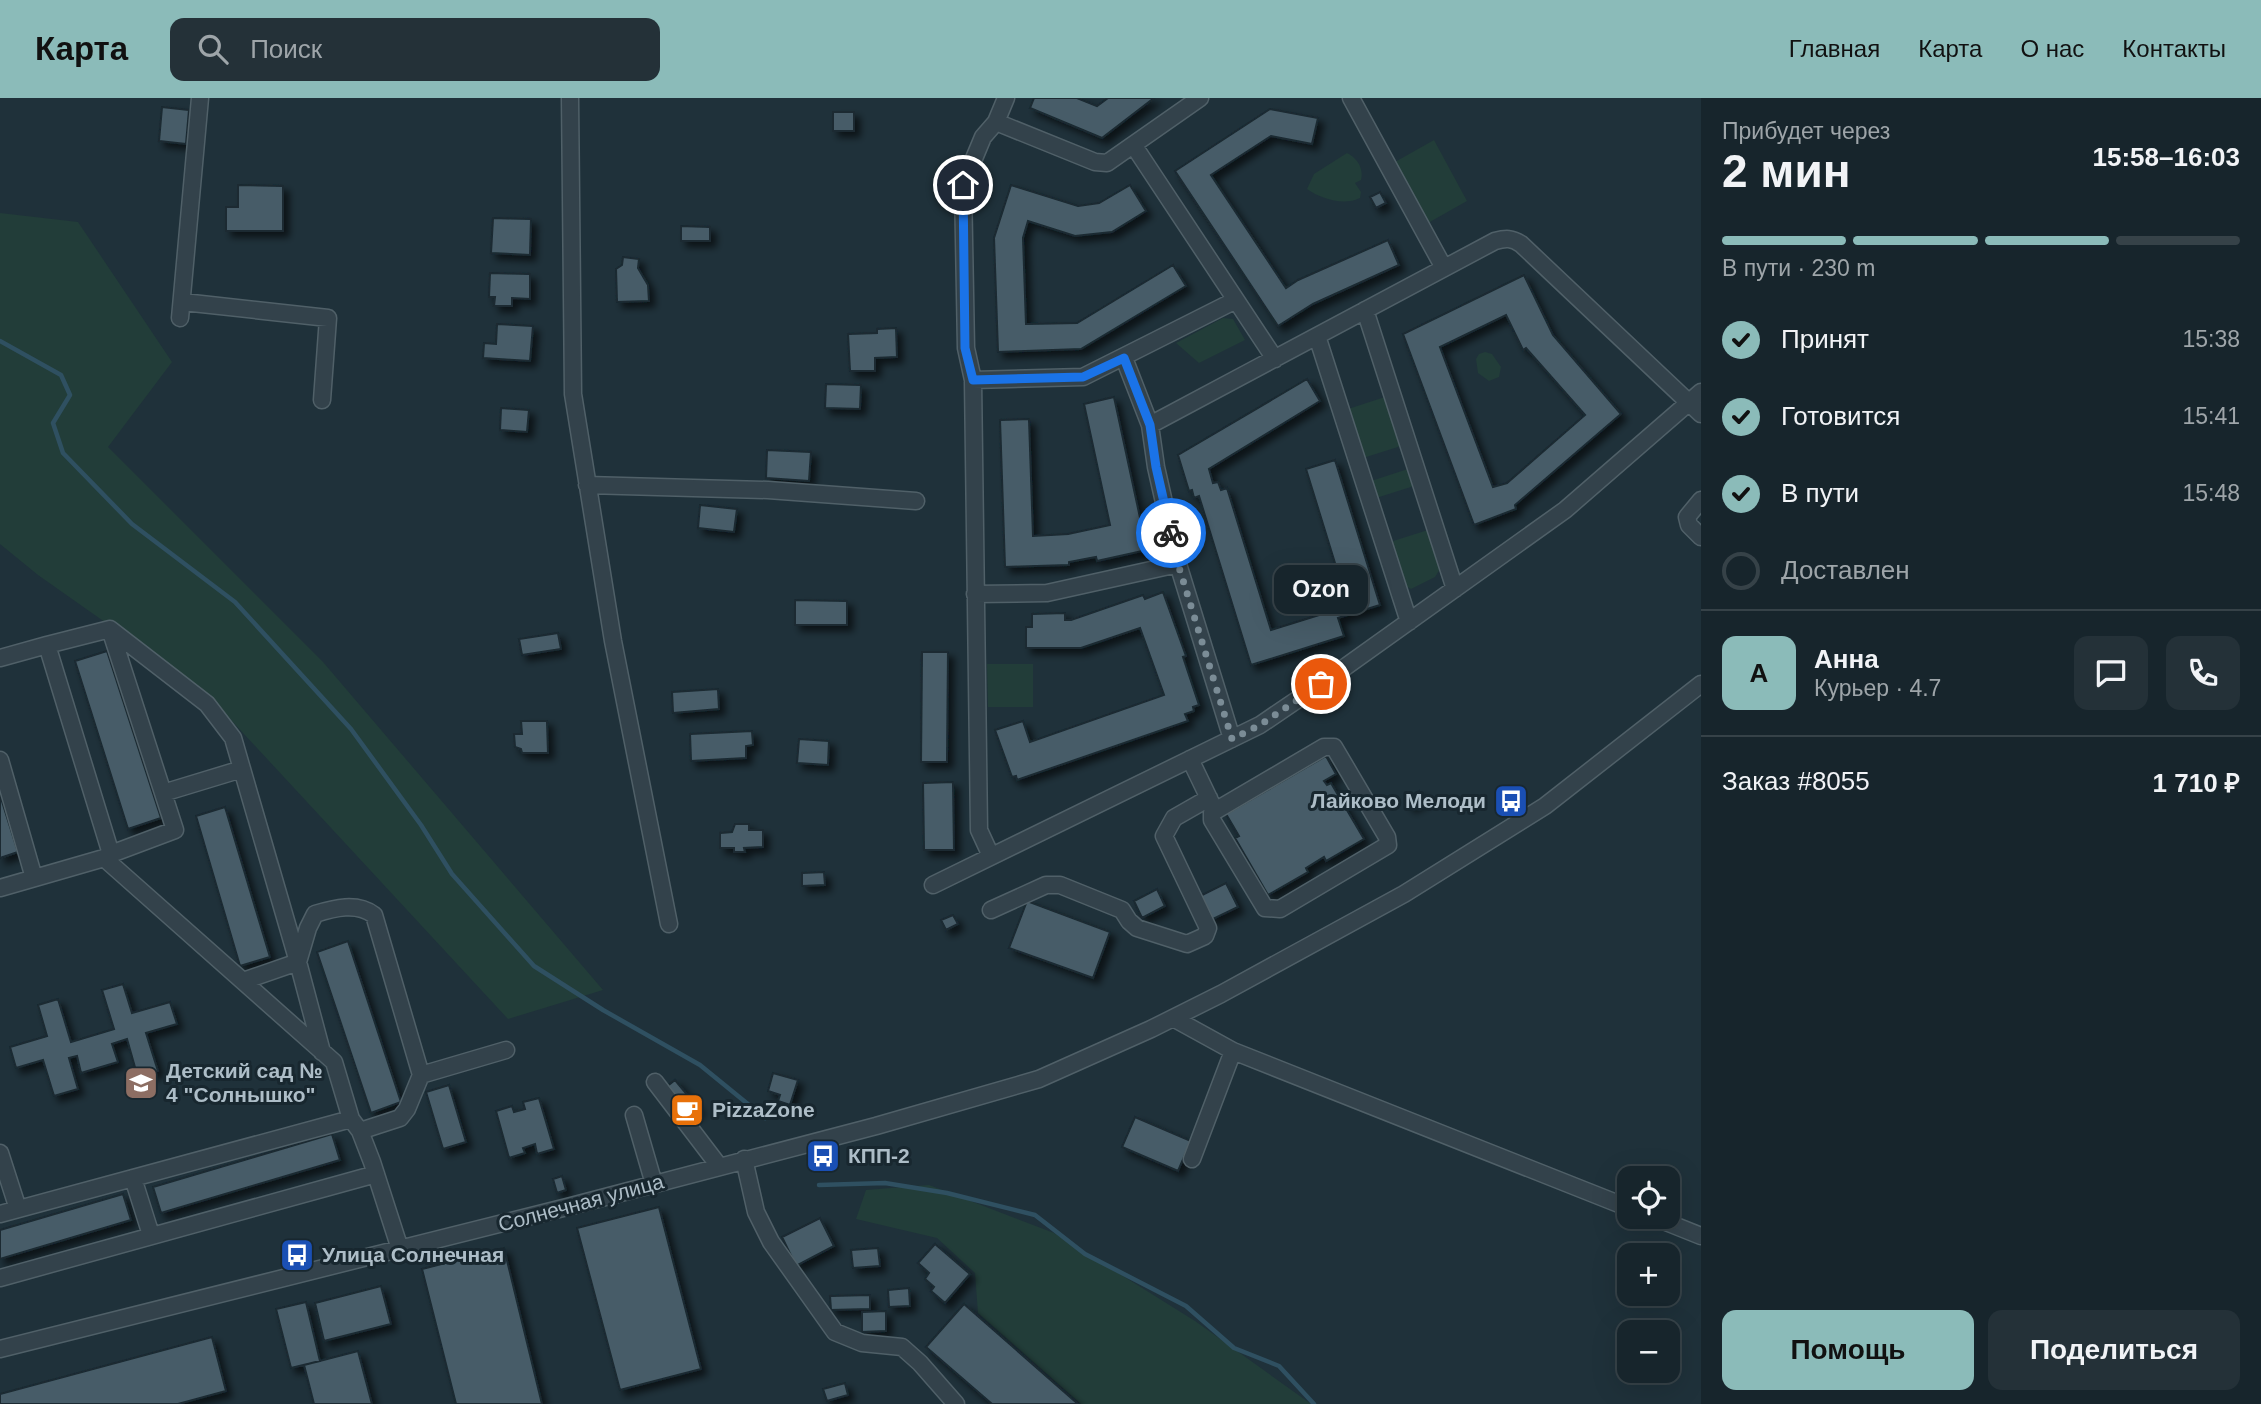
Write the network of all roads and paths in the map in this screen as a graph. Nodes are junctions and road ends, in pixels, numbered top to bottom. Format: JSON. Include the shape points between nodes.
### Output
{"nodes":[{"id":1,"x":200,"y":98,"type":"edge"},
{"id":2,"x":570,"y":98,"type":"edge"},
{"id":3,"x":1006,"y":98,"type":"edge"},
{"id":4,"x":1200,"y":98,"type":"edge"},
{"id":5,"x":1351,"y":98,"type":"edge"},
{"id":6,"x":996,"y":122,"type":"junction"},
{"id":7,"x":1134,"y":146,"type":"junction"},
{"id":8,"x":1444,"y":268,"type":"junction"},
{"id":9,"x":1236,"y":300,"type":"junction"},
{"id":10,"x":1365,"y":310,"type":"junction"},
{"id":11,"x":1317,"y":336,"type":"junction"},
{"id":12,"x":1124,"y":358,"type":"junction"},
{"id":13,"x":1275,"y":359,"type":"junction"},
{"id":14,"x":973,"y":380,"type":"junction"},
{"id":15,"x":322,"y":400,"type":"dead end"},
{"id":16,"x":1697,"y":403,"type":"edge"},
{"id":17,"x":1150,"y":425,"type":"junction"},
{"id":18,"x":587,"y":485,"type":"junction"},
{"id":19,"x":1701,"y":500,"type":"edge"},
{"id":20,"x":916,"y":501,"type":"dead end"},
{"id":21,"x":1701,"y":537,"type":"edge"},
{"id":22,"x":1178,"y":564,"type":"junction"},
{"id":23,"x":1455,"y":589,"type":"junction"},
{"id":24,"x":975,"y":594,"type":"junction"},
{"id":25,"x":1409,"y":622,"type":"junction"},
{"id":26,"x":110,"y":629,"type":"junction"},
{"id":27,"x":47,"y":645,"type":"junction"},
{"id":28,"x":0,"y":658,"type":"edge"},
{"id":29,"x":1701,"y":684,"type":"edge"},
{"id":30,"x":1232,"y":739,"type":"junction"},
{"id":31,"x":1190,"y":759,"type":"junction"},
{"id":32,"x":0,"y":760,"type":"edge"},
{"id":33,"x":242,"y":768,"type":"junction"},
{"id":34,"x":163,"y":793,"type":"junction"},
{"id":35,"x":1212,"y":804,"type":"junction"},
{"id":36,"x":108,"y":856,"type":"junction"},
{"id":37,"x":991,"y":856,"type":"junction"},
{"id":38,"x":34,"y":877,"type":"junction"},
{"id":39,"x":933,"y":885,"type":"dead end"},
{"id":40,"x":0,"y":888,"type":"edge"},
{"id":41,"x":991,"y":910,"type":"dead end"},
{"id":42,"x":669,"y":924,"type":"dead end"},
{"id":43,"x":298,"y":962,"type":"junction"},
{"id":44,"x":243,"y":981,"type":"junction"},
{"id":45,"x":1173,"y":1018,"type":"junction"},
{"id":46,"x":506,"y":1050,"type":"dead end"},
{"id":47,"x":1233,"y":1051,"type":"junction"},
{"id":48,"x":322,"y":1052,"type":"junction"},
{"id":49,"x":421,"y":1075,"type":"junction"},
{"id":50,"x":655,"y":1082,"type":"dead end"},
{"id":51,"x":634,"y":1115,"type":"dead end"},
{"id":52,"x":355,"y":1125,"type":"junction"},
{"id":53,"x":0,"y":1153,"type":"edge"},
{"id":54,"x":1192,"y":1159,"type":"dead end"},
{"id":55,"x":744,"y":1160,"type":"junction"},
{"id":56,"x":719,"y":1166,"type":"junction"},
{"id":57,"x":376,"y":1174,"type":"junction"},
{"id":58,"x":133,"y":1178,"type":"junction"},
{"id":59,"x":654,"y":1184,"type":"junction"},
{"id":60,"x":1617,"y":1203,"type":"edge"},
{"id":61,"x":18,"y":1209,"type":"junction"},
{"id":62,"x":0,"y":1214,"type":"edge"},
{"id":63,"x":1680,"y":1228,"type":"edge"},
{"id":64,"x":151,"y":1235,"type":"junction"},
{"id":65,"x":1701,"y":1237,"type":"edge"},
{"id":66,"x":400,"y":1249,"type":"junction"},
{"id":67,"x":0,"y":1278,"type":"edge"},
{"id":68,"x":0,"y":1349,"type":"edge"},
{"id":69,"x":956,"y":1404,"type":"edge"}],
"edges":[{"from":1,"to":15,"type":"street","via":[[181,310],[328,318]]},
{"from":2,"to":18,"type":"street","via":[[573,394]]},
{"from":3,"to":6,"type":"street"},
{"from":4,"to":7,"type":"street"},
{"from":5,"to":8,"type":"street"},
{"from":6,"to":7,"type":"street","via":[[1101,164]]},
{"from":6,"to":14,"type":"street","via":[[983,137],[963,185],[965,348]]},
{"from":7,"to":9,"type":"street"},
{"from":8,"to":10,"type":"street"},
{"from":8,"to":16,"type":"street","via":[[1495,241],[1514,240]]},
{"from":9,"to":12,"type":"street"},
{"from":9,"to":13,"type":"street"},
{"from":10,"to":11,"type":"street"},
{"from":10,"to":23,"type":"street"},
{"from":11,"to":13,"type":"street"},
{"from":11,"to":25,"type":"street"},
{"from":12,"to":14,"type":"street","via":[[1083,377]]},
{"from":12,"to":17,"type":"street"},
{"from":13,"to":17,"type":"street"},
{"from":14,"to":24,"type":"street"},
{"from":16,"to":23,"type":"street","via":[[1565,510]]},
{"from":17,"to":22,"type":"street"},
{"from":18,"to":20,"type":"street","via":[[768,490]]},
{"from":18,"to":42,"type":"street","via":[[612,641]]},
{"from":19,"to":21,"type":"street","via":[[1687,517]]},
{"from":22,"to":24,"type":"street","via":[[1047,593]]},
{"from":22,"to":30,"type":"street"},
{"from":23,"to":25,"type":"street"},
{"from":24,"to":37,"type":"street","via":[[979,830]]},
{"from":25,"to":30,"type":"street","via":[[1260,725]]},
{"from":26,"to":27,"type":"street"},
{"from":26,"to":33,"type":"street","via":[[207,704],[233,738]]},
{"from":26,"to":34,"type":"street"},
{"from":27,"to":28,"type":"street"},
{"from":27,"to":36,"type":"street"},
{"from":29,"to":45,"type":"street","name":"Солнечная улица","via":[[1522,820],[1404,894]]},
{"from":30,"to":31,"type":"street"},
{"from":31,"to":35,"type":"street"},
{"from":31,"to":37,"type":"street"},
{"from":32,"to":38,"type":"street"},
{"from":33,"to":34,"type":"street"},
{"from":33,"to":43,"type":"street"},
{"from":34,"to":36,"type":"street","via":[[175,830]]},
{"from":35,"to":35,"type":"street","via":[[1329,746],[1337,751],[1388,845],[1280,909],[1269,909],[1262,906],[1212,820]]},
{"from":35,"to":41,"type":"street","via":[[1174,818],[1164,836],[1208,928],[1205,936],[1192,943],[1182,944],[1137,928],[1122,910],[1060,885],[1046,885]]},
{"from":36,"to":38,"type":"street"},
{"from":36,"to":44,"type":"street"},
{"from":37,"to":39,"type":"street"},
{"from":38,"to":40,"type":"street"},
{"from":43,"to":44,"type":"street"},
{"from":43,"to":48,"type":"street"},
{"from":43,"to":49,"type":"street","via":[[315,914],[351,907],[374,915]]},
{"from":44,"to":48,"type":"street"},
{"from":45,"to":47,"type":"street"},
{"from":45,"to":55,"type":"street","name":"Солнечная улица","via":[[1039,1079]]},
{"from":46,"to":49,"type":"street"},
{"from":47,"to":54,"type":"street"},
{"from":47,"to":60,"type":"street"},
{"from":48,"to":52,"type":"street","via":[[334,1062]]},
{"from":49,"to":52,"type":"street","via":[[400,1118]]},
{"from":50,"to":56,"type":"street"},
{"from":51,"to":59,"type":"street"},
{"from":52,"to":57,"type":"street"},
{"from":52,"to":58,"type":"street"},
{"from":53,"to":61,"type":"street"},
{"from":55,"to":56,"type":"street","name":"Солнечная улица"},
{"from":55,"to":69,"type":"street","via":[[756,1212],[771,1242],[835,1332],[862,1343],[902,1347]]},
{"from":56,"to":59,"type":"street","name":"Солнечная улица"},
{"from":57,"to":64,"type":"street"},
{"from":57,"to":66,"type":"street"},
{"from":58,"to":61,"type":"street"},
{"from":58,"to":64,"type":"street"},
{"from":59,"to":66,"type":"street","name":"Солнечная улица"},
{"from":61,"to":62,"type":"street"},
{"from":63,"to":65,"type":"street"},
{"from":64,"to":67,"type":"street"},
{"from":66,"to":68,"type":"street","name":"Солнечная улица"}]}
